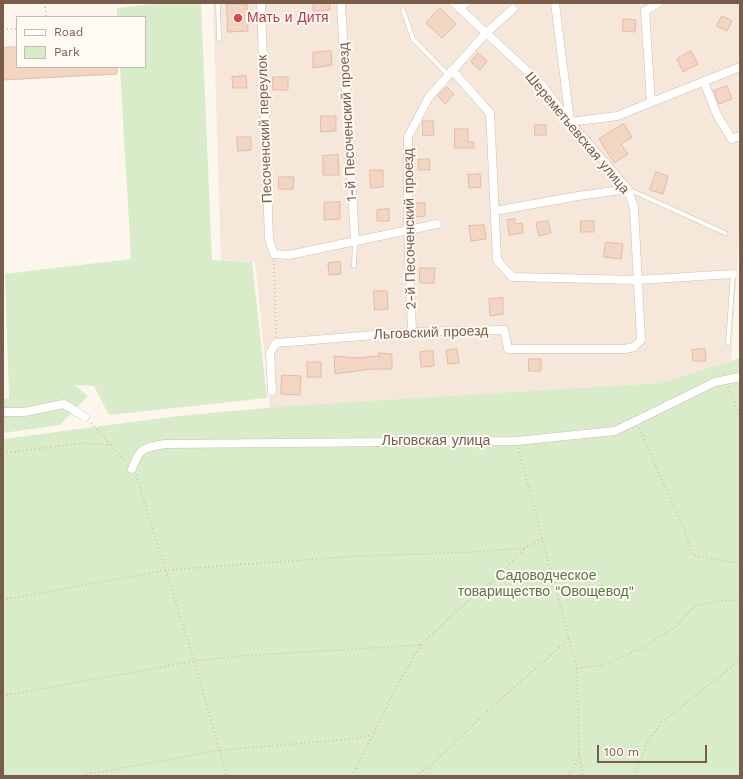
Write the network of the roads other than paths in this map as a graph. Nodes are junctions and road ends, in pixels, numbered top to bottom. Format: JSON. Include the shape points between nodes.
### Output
{"nodes":[{"id":1,"x":218,"y":3,"type":"edge"},
{"id":2,"x":260,"y":3,"type":"edge"},
{"id":3,"x":341,"y":3,"type":"edge"},
{"id":4,"x":454,"y":3,"type":"edge"},
{"id":5,"x":555,"y":3,"type":"edge"},
{"id":6,"x":658,"y":3,"type":"edge"},
{"id":7,"x":463,"y":6,"type":"edge"},
{"id":8,"x":513,"y":9,"type":"dead end"},
{"id":9,"x":403,"y":10,"type":"dead end"},
{"id":10,"x":486,"y":33,"type":"junction"},
{"id":11,"x":219,"y":39,"type":"dead end"},
{"id":12,"x":740,"y":67,"type":"edge"},
{"id":13,"x":450,"y":73,"type":"junction"},
{"id":14,"x":704,"y":82,"type":"junction"},
{"id":15,"x":651,"y":102,"type":"junction"},
{"id":16,"x":570,"y":122,"type":"junction"},
{"id":17,"x":740,"y":136,"type":"edge"},
{"id":18,"x":628,"y":189,"type":"junction"},
{"id":19,"x":495,"y":211,"type":"junction"},
{"id":20,"x":437,"y":224,"type":"dead end"},
{"id":21,"x":408,"y":230,"type":"junction"},
{"id":22,"x":725,"y":232,"type":"dead end"},
{"id":23,"x":355,"y":241,"type":"junction"},
{"id":24,"x":354,"y":266,"type":"dead end"},
{"id":25,"x":733,"y":274,"type":"joint"},
{"id":26,"x":638,"y":280,"type":"junction"},
{"id":27,"x":412,"y":332,"type":"junction"},
{"id":28,"x":641,"y":340,"type":"joint"},
{"id":29,"x":728,"y":343,"type":"dead end"},
{"id":30,"x":740,"y":377,"type":"edge"},
{"id":31,"x":272,"y":391,"type":"dead end"},
{"id":32,"x":3,"y":412,"type":"edge"},
{"id":33,"x":85,"y":417,"type":"road end"},
{"id":34,"x":132,"y":469,"type":"road end"}],
"edges":[{"from":1,"to":11,"type":"lane"},
{"from":2,"to":23,"type":"street","name":"Песоченский переулок","via":[[269,239],[274,254],[290,255]]},
{"from":3,"to":23,"type":"street","name":"1-й Песоченский проезд"},
{"from":4,"to":7,"type":"street","name":"Шереметьевская улица"},
{"from":5,"to":16,"type":"street"},
{"from":6,"to":15,"type":"street","via":[[645,11]]},
{"from":7,"to":10,"type":"street","name":"Шереметьевская улица"},
{"from":8,"to":10,"type":"street","name":"2-й Песоченский проезд"},
{"from":9,"to":13,"type":"lane","via":[[413,39]]},
{"from":10,"to":13,"type":"street","name":"2-й Песоченский проезд"},
{"from":10,"to":16,"type":"street","name":"Шереметьевская улица","via":[[542,85]]},
{"from":12,"to":14,"type":"street"},
{"from":13,"to":19,"type":"street","via":[[490,113]]},
{"from":13,"to":21,"type":"street","name":"2-й Песоченский проезд","via":[[429,97],[408,137]]},
{"from":14,"to":15,"type":"street"},
{"from":14,"to":17,"type":"street","via":[[718,117],[732,139]]},
{"from":15,"to":16,"type":"street","via":[[617,116]]},
{"from":16,"to":18,"type":"street","name":"Шереметьевская улица"},
{"from":18,"to":19,"type":"street"},
{"from":18,"to":22,"type":"lane"},
{"from":18,"to":26,"type":"street","name":"Шереметьевская улица","via":[[634,208]]},
{"from":19,"to":26,"type":"street","via":[[497,260],[512,277]]},
{"from":20,"to":21,"type":"street"},
{"from":21,"to":23,"type":"street"},
{"from":21,"to":27,"type":"street","name":"2-й Песоченский проезд"},
{"from":23,"to":24,"type":"lane"},
{"from":25,"to":26,"type":"street"},
{"from":25,"to":29,"type":"lane"},
{"from":26,"to":28,"type":"street","name":"Шереметьевская улица"},
{"from":27,"to":28,"type":"street","name":"Льговский проезд","via":[[504,330],[508,349],[625,349],[634,347]]},
{"from":27,"to":31,"type":"street","name":"Льговский проезд","via":[[276,342],[270,353]]},
{"from":30,"to":34,"type":"street","name":"Льговская улица","via":[[715,382],[615,431],[516,441],[165,444],[148,447],[138,453]]},
{"from":32,"to":33,"type":"street","via":[[24,412],[64,404]]}]}
